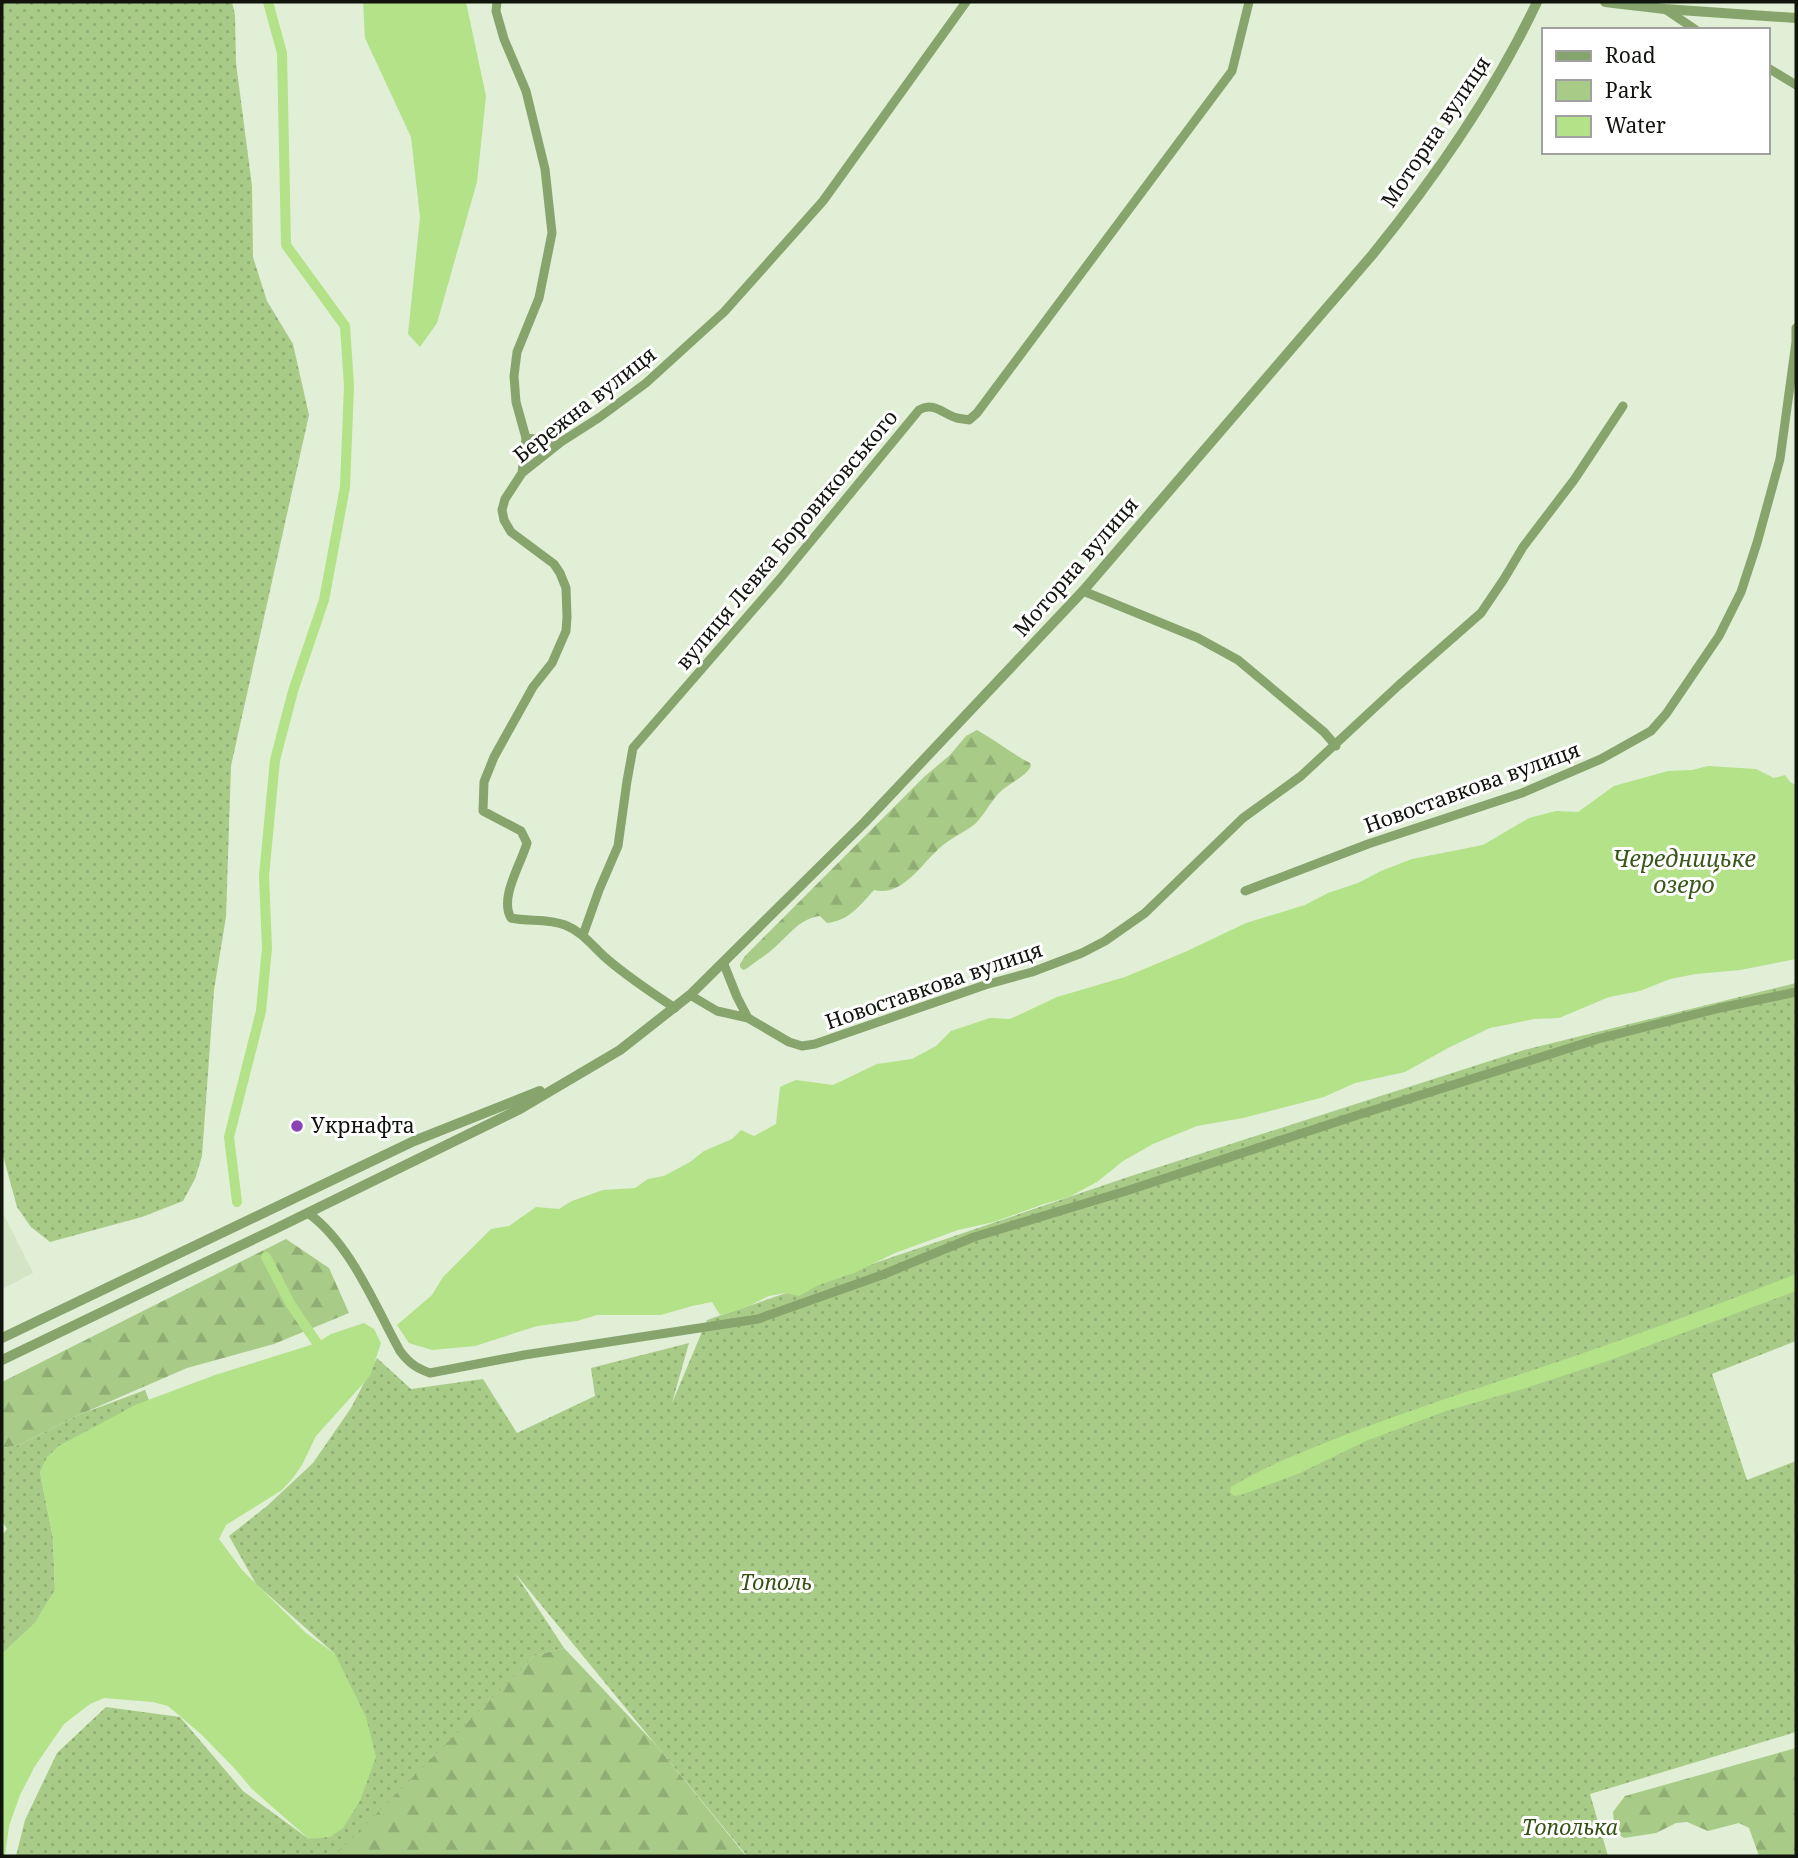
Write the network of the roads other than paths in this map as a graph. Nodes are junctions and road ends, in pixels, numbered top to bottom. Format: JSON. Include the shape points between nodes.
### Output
{"nodes":[{"id":1,"x":497,"y":2,"type":"edge"},
{"id":2,"x":966,"y":2,"type":"edge"},
{"id":3,"x":1250,"y":2,"type":"edge"},
{"id":4,"x":1537,"y":2,"type":"edge"},
{"id":5,"x":1605,"y":2,"type":"edge"},
{"id":6,"x":1665,"y":9,"type":"junction"},
{"id":7,"x":1796,"y":18,"type":"edge"},
{"id":8,"x":1693,"y":28,"type":"edge"},
{"id":9,"x":1770,"y":69,"type":"edge"},
{"id":10,"x":1796,"y":85,"type":"edge"},
{"id":11,"x":1796,"y":328,"type":"edge"},
{"id":12,"x":1623,"y":406,"type":"dead end"},
{"id":13,"x":526,"y":439,"type":"junction"},
{"id":14,"x":561,"y":442,"type":"junction"},
{"id":15,"x":522,"y":473,"type":"junction"},
{"id":16,"x":1083,"y":591,"type":"junction"},
{"id":17,"x":1336,"y":746,"type":"junction"},
{"id":18,"x":1245,"y":891,"type":"dead end"},
{"id":19,"x":583,"y":935,"type":"junction"},
{"id":20,"x":723,"y":962,"type":"junction"},
{"id":21,"x":1796,"y":992,"type":"edge"},
{"id":22,"x":690,"y":995,"type":"junction"},
{"id":23,"x":675,"y":1008,"type":"junction"},
{"id":24,"x":747,"y":1017,"type":"junction"},
{"id":25,"x":562,"y":1083,"type":"junction"},
{"id":26,"x":309,"y":1213,"type":"junction"},
{"id":27,"x":94,"y":1294,"type":"junction"},
{"id":28,"x":103,"y":1311,"type":"junction"},
{"id":29,"x":2,"y":1338,"type":"edge"},
{"id":30,"x":2,"y":1360,"type":"edge"}],
"edges":[{"from":1,"to":13,"type":"street","via":[[505,39],[526,90],[545,169],[552,233],[539,298],[517,352],[516,402]]},
{"from":2,"to":14,"type":"street","name":"Бережна вулиця","via":[[823,201],[724,312],[646,383]]},
{"from":3,"to":19,"type":"street","name":"вулиця Левка Боровиковського","via":[[1232,71],[977,413],[969,419],[929,406],[919,410],[633,748],[618,846]]},
{"from":4,"to":16,"type":"street","name":"Моторна вулиця","via":[[1511,55],[1419,197]]},
{"from":5,"to":6,"type":"street"},
{"from":6,"to":7,"type":"street"},
{"from":6,"to":8,"type":"street"},
{"from":9,"to":10,"type":"street"},
{"from":11,"to":18,"type":"street","name":"Новоставкова вулиця","via":[[1780,459],[1741,592],[1714,645],[1651,732],[1522,793]]},
{"from":12,"to":17,"type":"street","name":"Новоставкова вулиця","via":[[1481,613]]},
{"from":13,"to":14,"type":"street"},
{"from":13,"to":15,"type":"street"},
{"from":14,"to":15,"type":"street","name":"Бережна вулиця"},
{"from":15,"to":19,"type":"street","name":"Бережна вулиця","via":[[505,499],[504,520],[560,573],[568,617],[552,663],[533,687],[494,757],[484,782],[482,808],[526,837],[506,897],[507,913],[525,921],[551,920]]},
{"from":16,"to":17,"type":"street","via":[[1198,638],[1238,660]]},
{"from":16,"to":20,"type":"street","name":"Моторна вулиця","via":[[865,822]]},
{"from":17,"to":24,"type":"street","name":"Новоставкова вулиця","via":[[1243,818],[1145,913],[1082,953],[816,1044],[789,1042]]},
{"from":19,"to":23,"type":"street","name":"Бережна вулиця","via":[[608,960]]},
{"from":20,"to":22,"type":"street","name":"Моторна вулиця"},
{"from":20,"to":24,"type":"street"},
{"from":21,"to":26,"type":"street","via":[[1598,1040],[1374,1110],[974,1237],[758,1319],[429,1373],[409,1363],[346,1251]]},
{"from":22,"to":23,"type":"street","name":"Моторна вулиця"},
{"from":22,"to":24,"type":"street","name":"Новоставкова вулиця","via":[[717,1011]]},
{"from":23,"to":25,"type":"street","name":"Моторна вулиця","via":[[620,1050]]},
{"from":25,"to":26,"type":"street","via":[[520,1109]]},
{"from":25,"to":27,"type":"street","via":[[414,1141]]},
{"from":26,"to":28,"type":"street"},
{"from":27,"to":28,"type":"street"},
{"from":27,"to":29,"type":"street"},
{"from":28,"to":30,"type":"street"}]}
